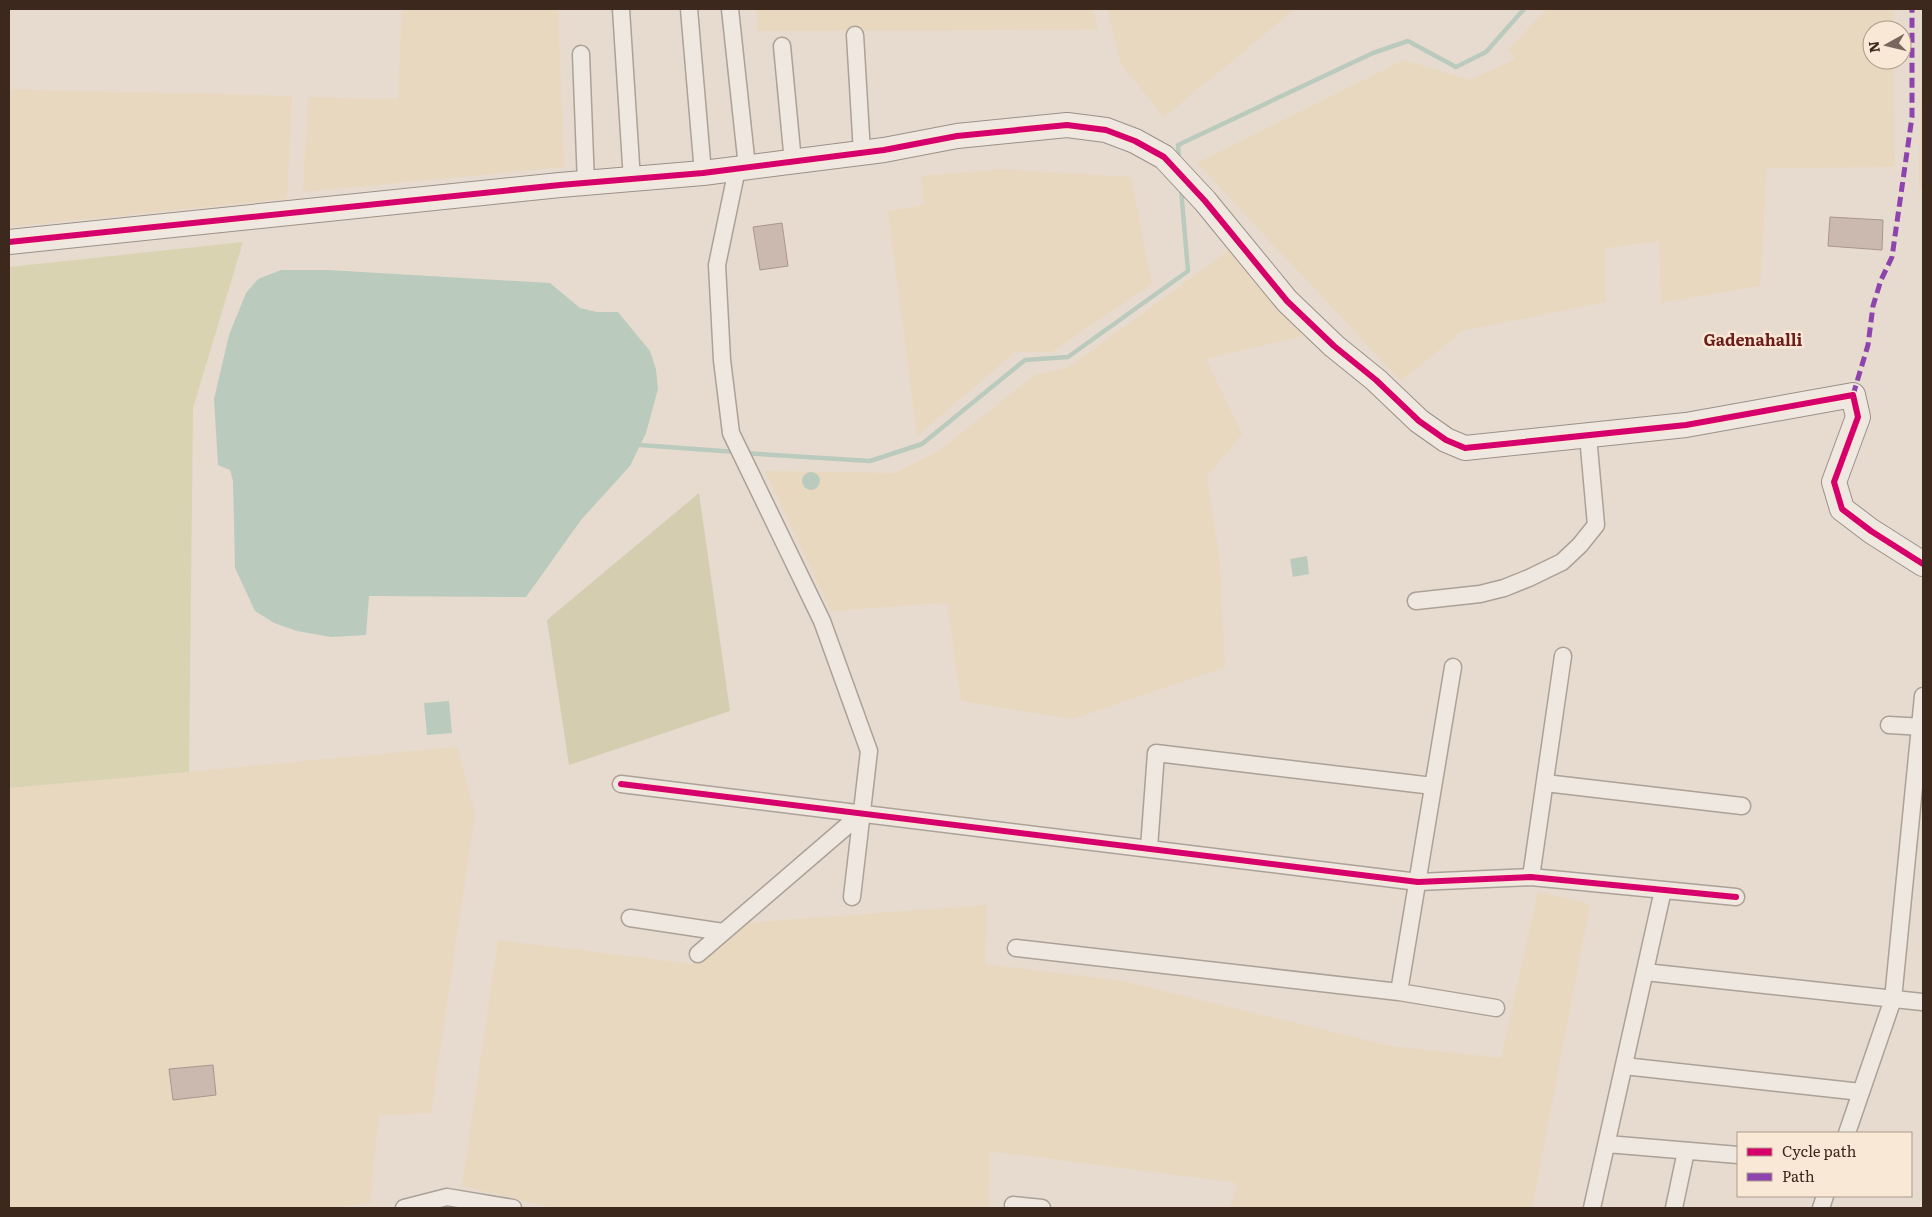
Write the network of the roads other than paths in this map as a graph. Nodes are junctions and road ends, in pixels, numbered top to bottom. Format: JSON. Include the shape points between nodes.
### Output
{"nodes":[{"id":1,"x":621,"y":9,"type":"edge"},
{"id":2,"x":689,"y":9,"type":"edge"},
{"id":3,"x":730,"y":9,"type":"edge"},
{"id":4,"x":855,"y":35,"type":"dead end"},
{"id":5,"x":782,"y":46,"type":"dead end"},
{"id":6,"x":581,"y":54,"type":"dead end"},
{"id":7,"x":862,"y":153,"type":"junction"},
{"id":8,"x":792,"y":162,"type":"junction"},
{"id":9,"x":742,"y":168,"type":"junction"},
{"id":10,"x":703,"y":173,"type":"junction"},
{"id":11,"x":632,"y":180,"type":"junction"},
{"id":12,"x":586,"y":184,"type":"junction"},
{"id":13,"x":9,"y":242,"type":"edge"},
{"id":14,"x":1588,"y":436,"type":"junction"},
{"id":15,"x":1923,"y":564,"type":"edge"},
{"id":16,"x":1416,"y":601,"type":"dead end"},
{"id":17,"x":1563,"y":656,"type":"dead end"},
{"id":18,"x":1453,"y":666,"type":"dead end"},
{"id":19,"x":1923,"y":696,"type":"edge"},
{"id":20,"x":1889,"y":724,"type":"dead end"},
{"id":21,"x":1922,"y":727,"type":"edge"},
{"id":22,"x":1545,"y":783,"type":"junction"},
{"id":23,"x":621,"y":784,"type":"dead end"},
{"id":24,"x":1433,"y":786,"type":"junction"},
{"id":25,"x":1742,"y":806,"type":"dead end"},
{"id":26,"x":862,"y":813,"type":"junction"},
{"id":27,"x":1149,"y":848,"type":"junction"},
{"id":28,"x":1532,"y":877,"type":"junction"},
{"id":29,"x":1418,"y":882,"type":"junction"},
{"id":30,"x":1663,"y":890,"type":"junction"},
{"id":31,"x":852,"y":897,"type":"dead end"},
{"id":32,"x":1736,"y":897,"type":"dead end"},
{"id":33,"x":630,"y":918,"type":"dead end"},
{"id":34,"x":723,"y":932,"type":"junction"},
{"id":35,"x":1016,"y":948,"type":"dead end"},
{"id":36,"x":698,"y":954,"type":"dead end"},
{"id":37,"x":1645,"y":972,"type":"junction"},
{"id":38,"x":1399,"y":992,"type":"junction"},
{"id":39,"x":1893,"y":998,"type":"junction"},
{"id":40,"x":1922,"y":1002,"type":"edge"},
{"id":41,"x":1496,"y":1008,"type":"dead end"},
{"id":42,"x":1624,"y":1066,"type":"junction"},
{"id":43,"x":1861,"y":1092,"type":"junction"},
{"id":44,"x":1847,"y":1132,"type":"edge"},
{"id":45,"x":1607,"y":1144,"type":"junction"},
{"id":46,"x":1686,"y":1151,"type":"junction"},
{"id":47,"x":1737,"y":1156,"type":"edge"},
{"id":48,"x":1013,"y":1204,"type":"dead end"},
{"id":49,"x":404,"y":1208,"type":"edge"},
{"id":50,"x":513,"y":1208,"type":"edge"},
{"id":51,"x":1042,"y":1208,"type":"edge"},
{"id":52,"x":1592,"y":1208,"type":"edge"},
{"id":53,"x":1674,"y":1208,"type":"edge"}],
"edges":[{"from":1,"to":11,"type":"street"},
{"from":2,"to":10,"type":"street"},
{"from":3,"to":9,"type":"street"},
{"from":4,"to":7,"type":"street"},
{"from":5,"to":8,"type":"street"},
{"from":6,"to":12,"type":"street"},
{"from":7,"to":8,"type":"street"},
{"from":7,"to":14,"type":"street","via":[[957,136],[1067,125],[1106,130],[1135,141],[1164,158],[1205,201],[1287,301],[1419,421],[1446,440],[1465,448],[1483,448]]},
{"from":8,"to":9,"type":"street"},
{"from":9,"to":10,"type":"street"},
{"from":9,"to":26,"type":"street","via":[[717,265],[722,360],[731,433],[822,620],[869,751]]},
{"from":10,"to":11,"type":"street"},
{"from":11,"to":12,"type":"street"},
{"from":12,"to":13,"type":"street"},
{"from":14,"to":15,"type":"street","via":[[1686,425],[1853,395],[1858,417],[1834,482],[1842,509]]},
{"from":14,"to":16,"type":"street","via":[[1596,525],[1580,545],[1562,562],[1504,588]]},
{"from":17,"to":22,"type":"street"},
{"from":18,"to":24,"type":"street"},
{"from":19,"to":21,"type":"street"},
{"from":20,"to":21,"type":"street"},
{"from":21,"to":39,"type":"street"},
{"from":22,"to":25,"type":"street"},
{"from":22,"to":28,"type":"street"},
{"from":23,"to":26,"type":"street"},
{"from":24,"to":27,"type":"street","via":[[1156,754]]},
{"from":24,"to":29,"type":"street"},
{"from":26,"to":27,"type":"street"},
{"from":26,"to":31,"type":"street"},
{"from":26,"to":34,"type":"street"},
{"from":27,"to":29,"type":"street"},
{"from":28,"to":29,"type":"street"},
{"from":28,"to":30,"type":"street"},
{"from":29,"to":38,"type":"street"},
{"from":30,"to":32,"type":"street"},
{"from":30,"to":37,"type":"street"},
{"from":33,"to":34,"type":"street"},
{"from":34,"to":36,"type":"street"},
{"from":35,"to":38,"type":"street"},
{"from":37,"to":39,"type":"street"},
{"from":37,"to":42,"type":"street"},
{"from":38,"to":41,"type":"street"},
{"from":39,"to":40,"type":"street"},
{"from":39,"to":43,"type":"street"},
{"from":42,"to":43,"type":"street"},
{"from":42,"to":45,"type":"street"},
{"from":43,"to":44,"type":"street"},
{"from":45,"to":46,"type":"street"},
{"from":45,"to":52,"type":"street"},
{"from":46,"to":47,"type":"street"},
{"from":46,"to":53,"type":"street"},
{"from":48,"to":51,"type":"street"},
{"from":49,"to":50,"type":"street","via":[[447,1197]]}]}
